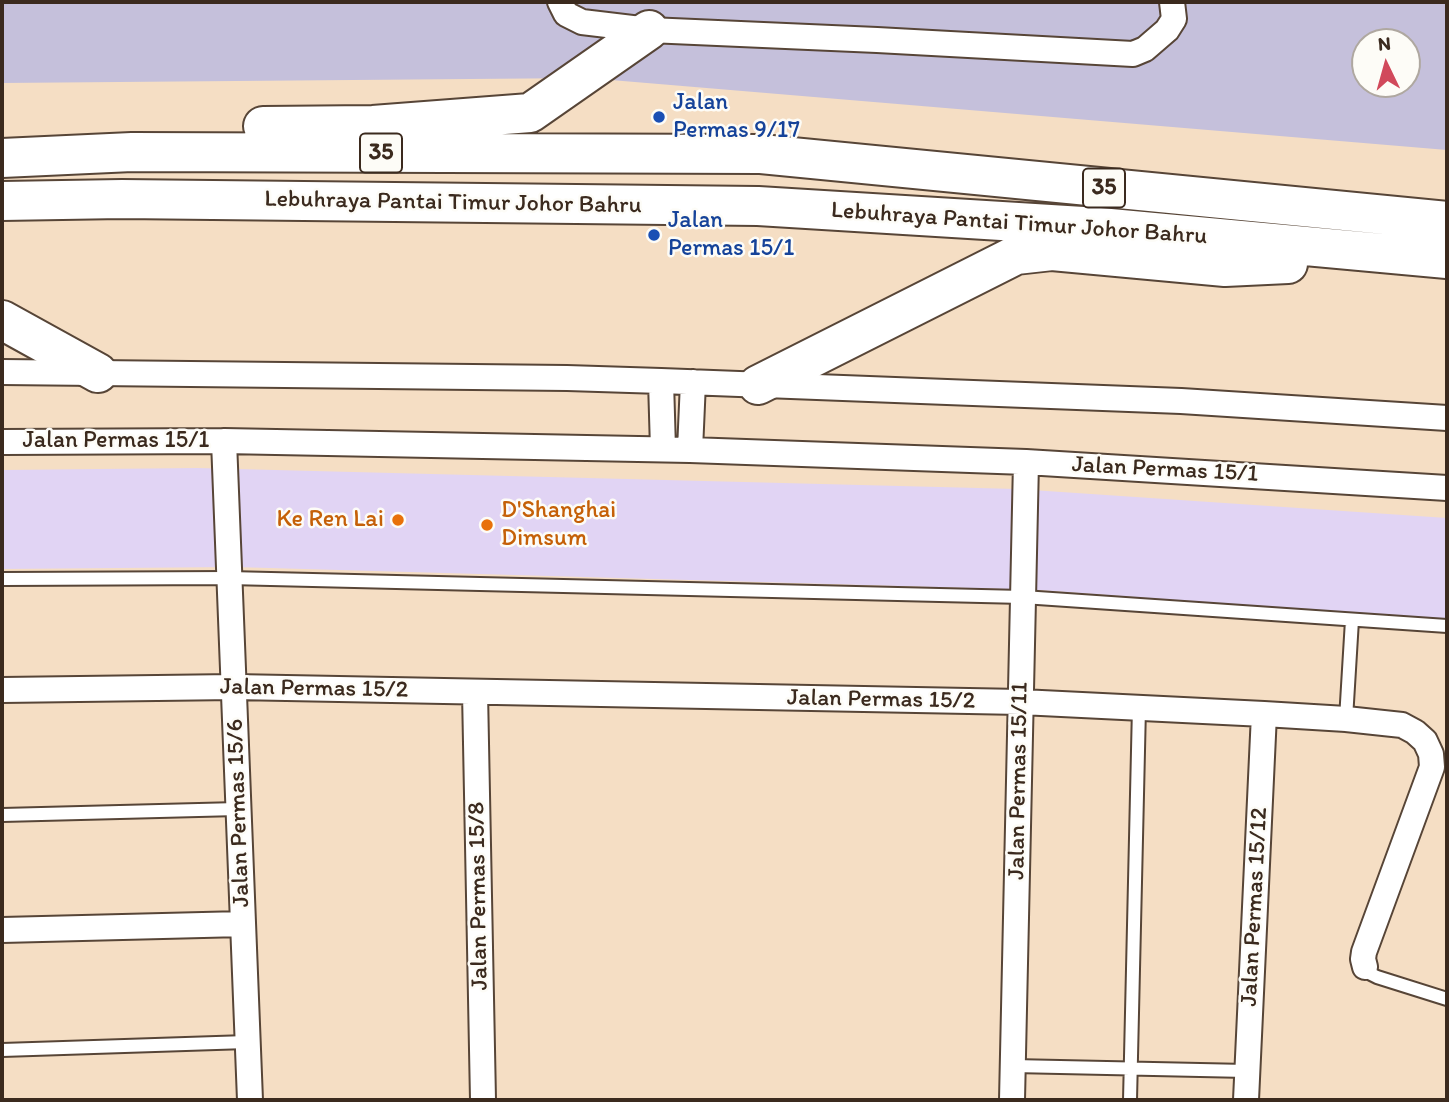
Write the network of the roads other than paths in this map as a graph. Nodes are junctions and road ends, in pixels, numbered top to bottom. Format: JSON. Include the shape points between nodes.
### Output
{"nodes":[{"id":1,"x":560,"y":2,"type":"edge"},
{"id":2,"x":1172,"y":2,"type":"edge"},
{"id":3,"x":649,"y":30,"type":"junction"},
{"id":4,"x":373,"y":125,"type":"junction"},
{"id":5,"x":2,"y":135,"type":"edge"},
{"id":6,"x":761,"y":154,"type":"junction"},
{"id":7,"x":2,"y":158,"type":"edge"},
{"id":8,"x":2,"y":201,"type":"edge"},
{"id":9,"x":1447,"y":221,"type":"edge"},
{"id":10,"x":1435,"y":258,"type":"edge"},
{"id":11,"x":2,"y":320,"type":"edge"},
{"id":12,"x":2,"y":372,"type":"edge"},
{"id":13,"x":99,"y":373,"type":"junction"},
{"id":14,"x":661,"y":381,"type":"junction"},
{"id":15,"x":693,"y":382,"type":"junction"},
{"id":16,"x":758,"y":385,"type":"junction"},
{"id":17,"x":1447,"y":418,"type":"edge"},
{"id":18,"x":224,"y":441,"type":"junction"},
{"id":19,"x":2,"y":442,"type":"edge"},
{"id":20,"x":663,"y":449,"type":"junction"},
{"id":21,"x":690,"y":450,"type":"junction"},
{"id":22,"x":1026,"y":462,"type":"junction"},
{"id":23,"x":1447,"y":488,"type":"edge"},
{"id":24,"x":229,"y":578,"type":"junction"},
{"id":25,"x":2,"y":579,"type":"edge"},
{"id":26,"x":1023,"y":597,"type":"junction"},
{"id":27,"x":1352,"y":620,"type":"junction"},
{"id":28,"x":1447,"y":626,"type":"edge"},
{"id":29,"x":234,"y":687,"type":"junction"},
{"id":30,"x":2,"y":690,"type":"edge"},
{"id":31,"x":475,"y":692,"type":"junction"},
{"id":32,"x":1021,"y":702,"type":"junction"},
{"id":33,"x":1139,"y":707,"type":"junction"},
{"id":34,"x":1264,"y":714,"type":"junction"},
{"id":35,"x":1346,"y":719,"type":"junction"},
{"id":36,"x":238,"y":810,"type":"junction"},
{"id":37,"x":2,"y":815,"type":"edge"},
{"id":38,"x":243,"y":924,"type":"junction"},
{"id":39,"x":2,"y":930,"type":"edge"},
{"id":40,"x":1365,"y":967,"type":"joint"},
{"id":41,"x":1447,"y":999,"type":"edge"},
{"id":42,"x":247,"y":1042,"type":"junction"},
{"id":43,"x":2,"y":1049,"type":"edge"},
{"id":44,"x":1013,"y":1066,"type":"junction"},
{"id":45,"x":1131,"y":1069,"type":"junction"},
{"id":46,"x":1247,"y":1071,"type":"junction"},
{"id":47,"x":250,"y":1100,"type":"edge"},
{"id":48,"x":482,"y":1100,"type":"edge"},
{"id":49,"x":1012,"y":1100,"type":"edge"},
{"id":50,"x":1130,"y":1100,"type":"edge"},
{"id":51,"x":1246,"y":1100,"type":"edge"}],
"edges":[{"from":1,"to":3,"type":"street","via":[[566,14],[582,22]]},
{"from":2,"to":3,"type":"street","via":[[1174,19],[1167,30],[1133,54]]},
{"from":3,"to":4,"type":"highway","via":[[530,113]]},
{"from":4,"to":5,"type":"highway"},
{"from":4,"to":6,"type":"highway","via":[[476,138]]},
{"from":6,"to":7,"type":"highway","name":"Lebuhraya Pantai Timur Johor Bahru","number":"35","via":[[132,152]]},
{"from":6,"to":9,"type":"highway","name":"Lebuhraya Pantai Timur Johor Bahru","number":"35"},
{"from":8,"to":10,"type":"highway","name":"Lebuhraya Pantai Timur Johor Bahru","number":"35","via":[[758,206],[1099,227]]},
{"from":10,"to":16,"type":"highway","via":[[1225,267],[1052,251],[1016,255]]},
{"from":11,"to":13,"type":"highway"},
{"from":12,"to":13,"type":"street"},
{"from":13,"to":14,"type":"street"},
{"from":14,"to":15,"type":"street"},
{"from":14,"to":20,"type":"street"},
{"from":15,"to":16,"type":"street"},
{"from":15,"to":21,"type":"street"},
{"from":16,"to":17,"type":"street","via":[[1181,401]]},
{"from":18,"to":19,"type":"street","name":"Jalan Permas 15/1"},
{"from":18,"to":20,"type":"street","name":"Jalan Permas 15/1"},
{"from":18,"to":24,"type":"street","name":"Jalan Permas 15/6"},
{"from":20,"to":21,"type":"street","name":"Jalan Permas 15/1"},
{"from":21,"to":22,"type":"street","name":"Jalan Permas 15/1"},
{"from":22,"to":23,"type":"street","name":"Jalan Permas 15/1"},
{"from":22,"to":26,"type":"street","name":"Jalan Permas 15/11"},
{"from":24,"to":25,"type":"lane"},
{"from":24,"to":26,"type":"lane"},
{"from":24,"to":29,"type":"street","name":"Jalan Permas 15/6"},
{"from":26,"to":27,"type":"lane"},
{"from":26,"to":32,"type":"street","name":"Jalan Permas 15/11"},
{"from":27,"to":28,"type":"lane"},
{"from":27,"to":35,"type":"lane"},
{"from":29,"to":30,"type":"street","name":"Jalan Permas 15/2"},
{"from":29,"to":31,"type":"street","name":"Jalan Permas 15/2"},
{"from":29,"to":36,"type":"street","name":"Jalan Permas 15/6"},
{"from":31,"to":32,"type":"street","name":"Jalan Permas 15/2"},
{"from":31,"to":48,"type":"street","name":"Jalan Permas 15/8"},
{"from":32,"to":33,"type":"street","name":"Jalan Permas 15/2"},
{"from":32,"to":44,"type":"street","name":"Jalan Permas 15/11"},
{"from":33,"to":34,"type":"street","name":"Jalan Permas 15/2"},
{"from":33,"to":45,"type":"lane"},
{"from":34,"to":35,"type":"street","name":"Jalan Permas 15/2"},
{"from":34,"to":46,"type":"street","name":"Jalan Permas 15/12"},
{"from":35,"to":40,"type":"street","name":"Jalan Permas 15/2","via":[[1402,725],[1425,741],[1431,754],[1428,781],[1364,952]]},
{"from":36,"to":37,"type":"lane"},
{"from":36,"to":38,"type":"street","name":"Jalan Permas 15/6"},
{"from":38,"to":39,"type":"street"},
{"from":38,"to":42,"type":"street","name":"Jalan Permas 15/6"},
{"from":40,"to":41,"type":"lane","name":"Jalan Permas 15/2","via":[[1377,977]]},
{"from":42,"to":43,"type":"lane"},
{"from":42,"to":47,"type":"street","name":"Jalan Permas 15/6"},
{"from":44,"to":45,"type":"lane"},
{"from":44,"to":49,"type":"street","name":"Jalan Permas 15/11"},
{"from":45,"to":46,"type":"lane"},
{"from":45,"to":50,"type":"lane"},
{"from":46,"to":51,"type":"street","name":"Jalan Permas 15/12"}]}
